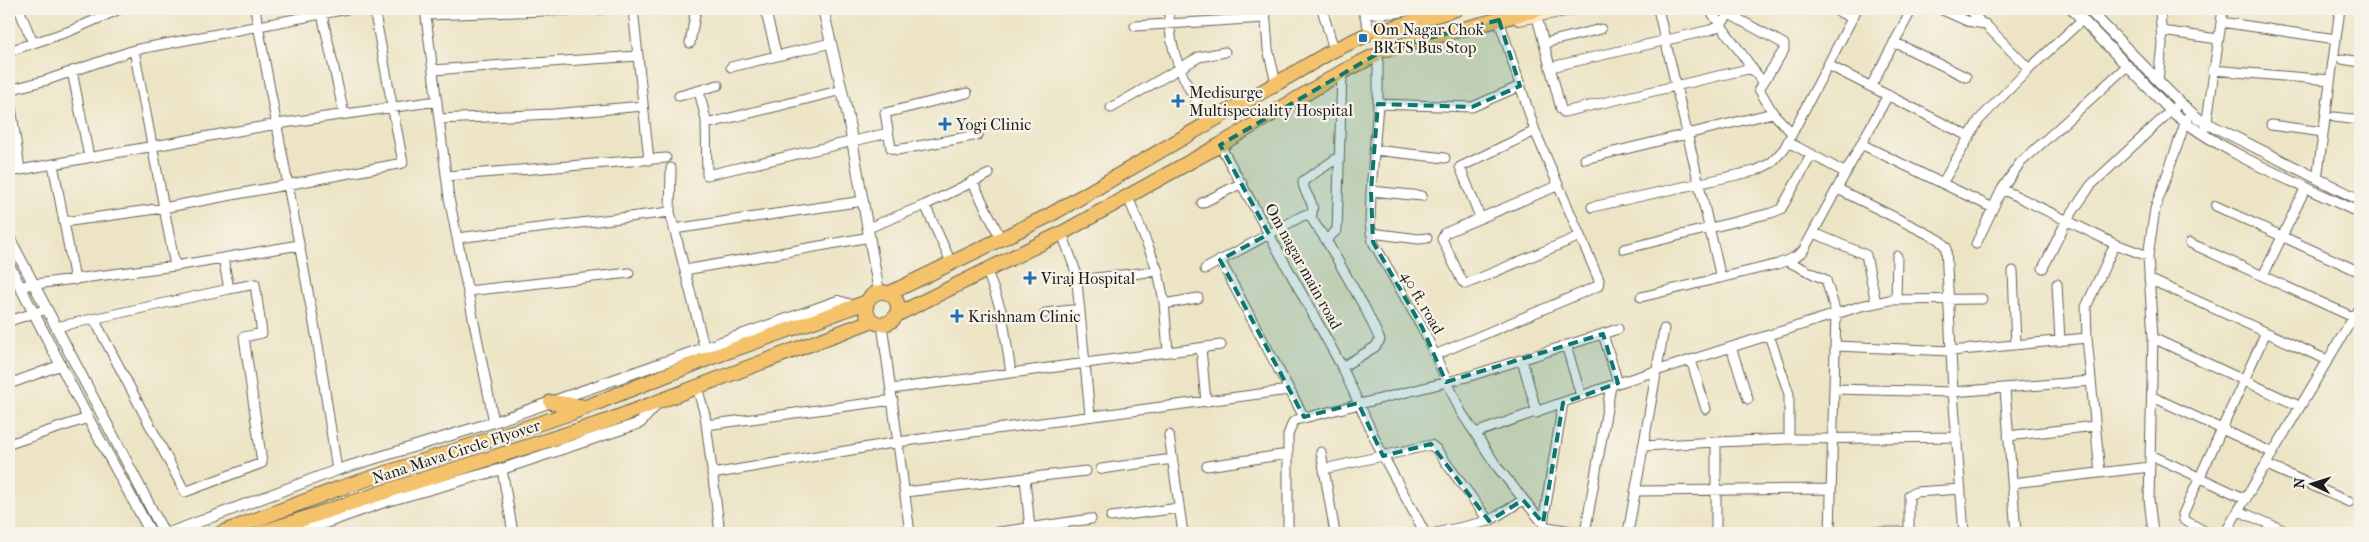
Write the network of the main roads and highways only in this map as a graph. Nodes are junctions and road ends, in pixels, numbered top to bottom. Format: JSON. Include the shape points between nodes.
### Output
{"nodes":[{"id":1,"x":1456,"y":9,"type":"edge"},
{"id":2,"x":1570,"y":9,"type":"edge"},
{"id":3,"x":1538,"y":13,"type":"edge"},
{"id":4,"x":1372,"y":33,"type":"junction"},
{"id":5,"x":1379,"y":54,"type":"junction"},
{"id":6,"x":885,"y":292,"type":"junction"},
{"id":7,"x":861,"y":304,"type":"junction"},
{"id":8,"x":898,"y":314,"type":"junction"},
{"id":9,"x":877,"y":323,"type":"junction"},
{"id":10,"x":551,"y":402,"type":"road end"},
{"id":11,"x":585,"y":407,"type":"junction"},
{"id":12,"x":221,"y":533,"type":"edge"},
{"id":13,"x":261,"y":533,"type":"edge"}],
"edges":[{"from":1,"to":4,"type":"highway"},
{"from":2,"to":3,"type":"main road"},
{"from":3,"to":5,"type":"highway","via":[[1505,18]]},
{"from":4,"to":5,"type":"highway","via":[[1385,38]]},
{"from":4,"to":5,"type":"highway","via":[[1362,43],[1363,48],[1369,54]]},
{"from":4,"to":6,"type":"highway","via":[[1334,50],[1050,215]]},
{"from":5,"to":8,"type":"highway","via":[[1342,72],[1220,146],[1062,233]]},
{"from":6,"to":7,"type":"highway","via":[[871,295]]},
{"from":6,"to":8,"type":"highway","via":[[898,299]]},
{"from":7,"to":9,"type":"highway","via":[[867,316]]},
{"from":7,"to":11,"type":"highway","name":"Nana Mava Circle Flyover","via":[[706,353]]},
{"from":8,"to":9,"type":"highway","via":[[894,319]]},
{"from":9,"to":13,"type":"highway","name":"Nana Mava Circle Flyover","via":[[602,423]]},
{"from":10,"to":11,"type":"highway"},
{"from":11,"to":12,"type":"highway","name":"Nana Mava Circle Flyover","via":[[340,488]]}]}
